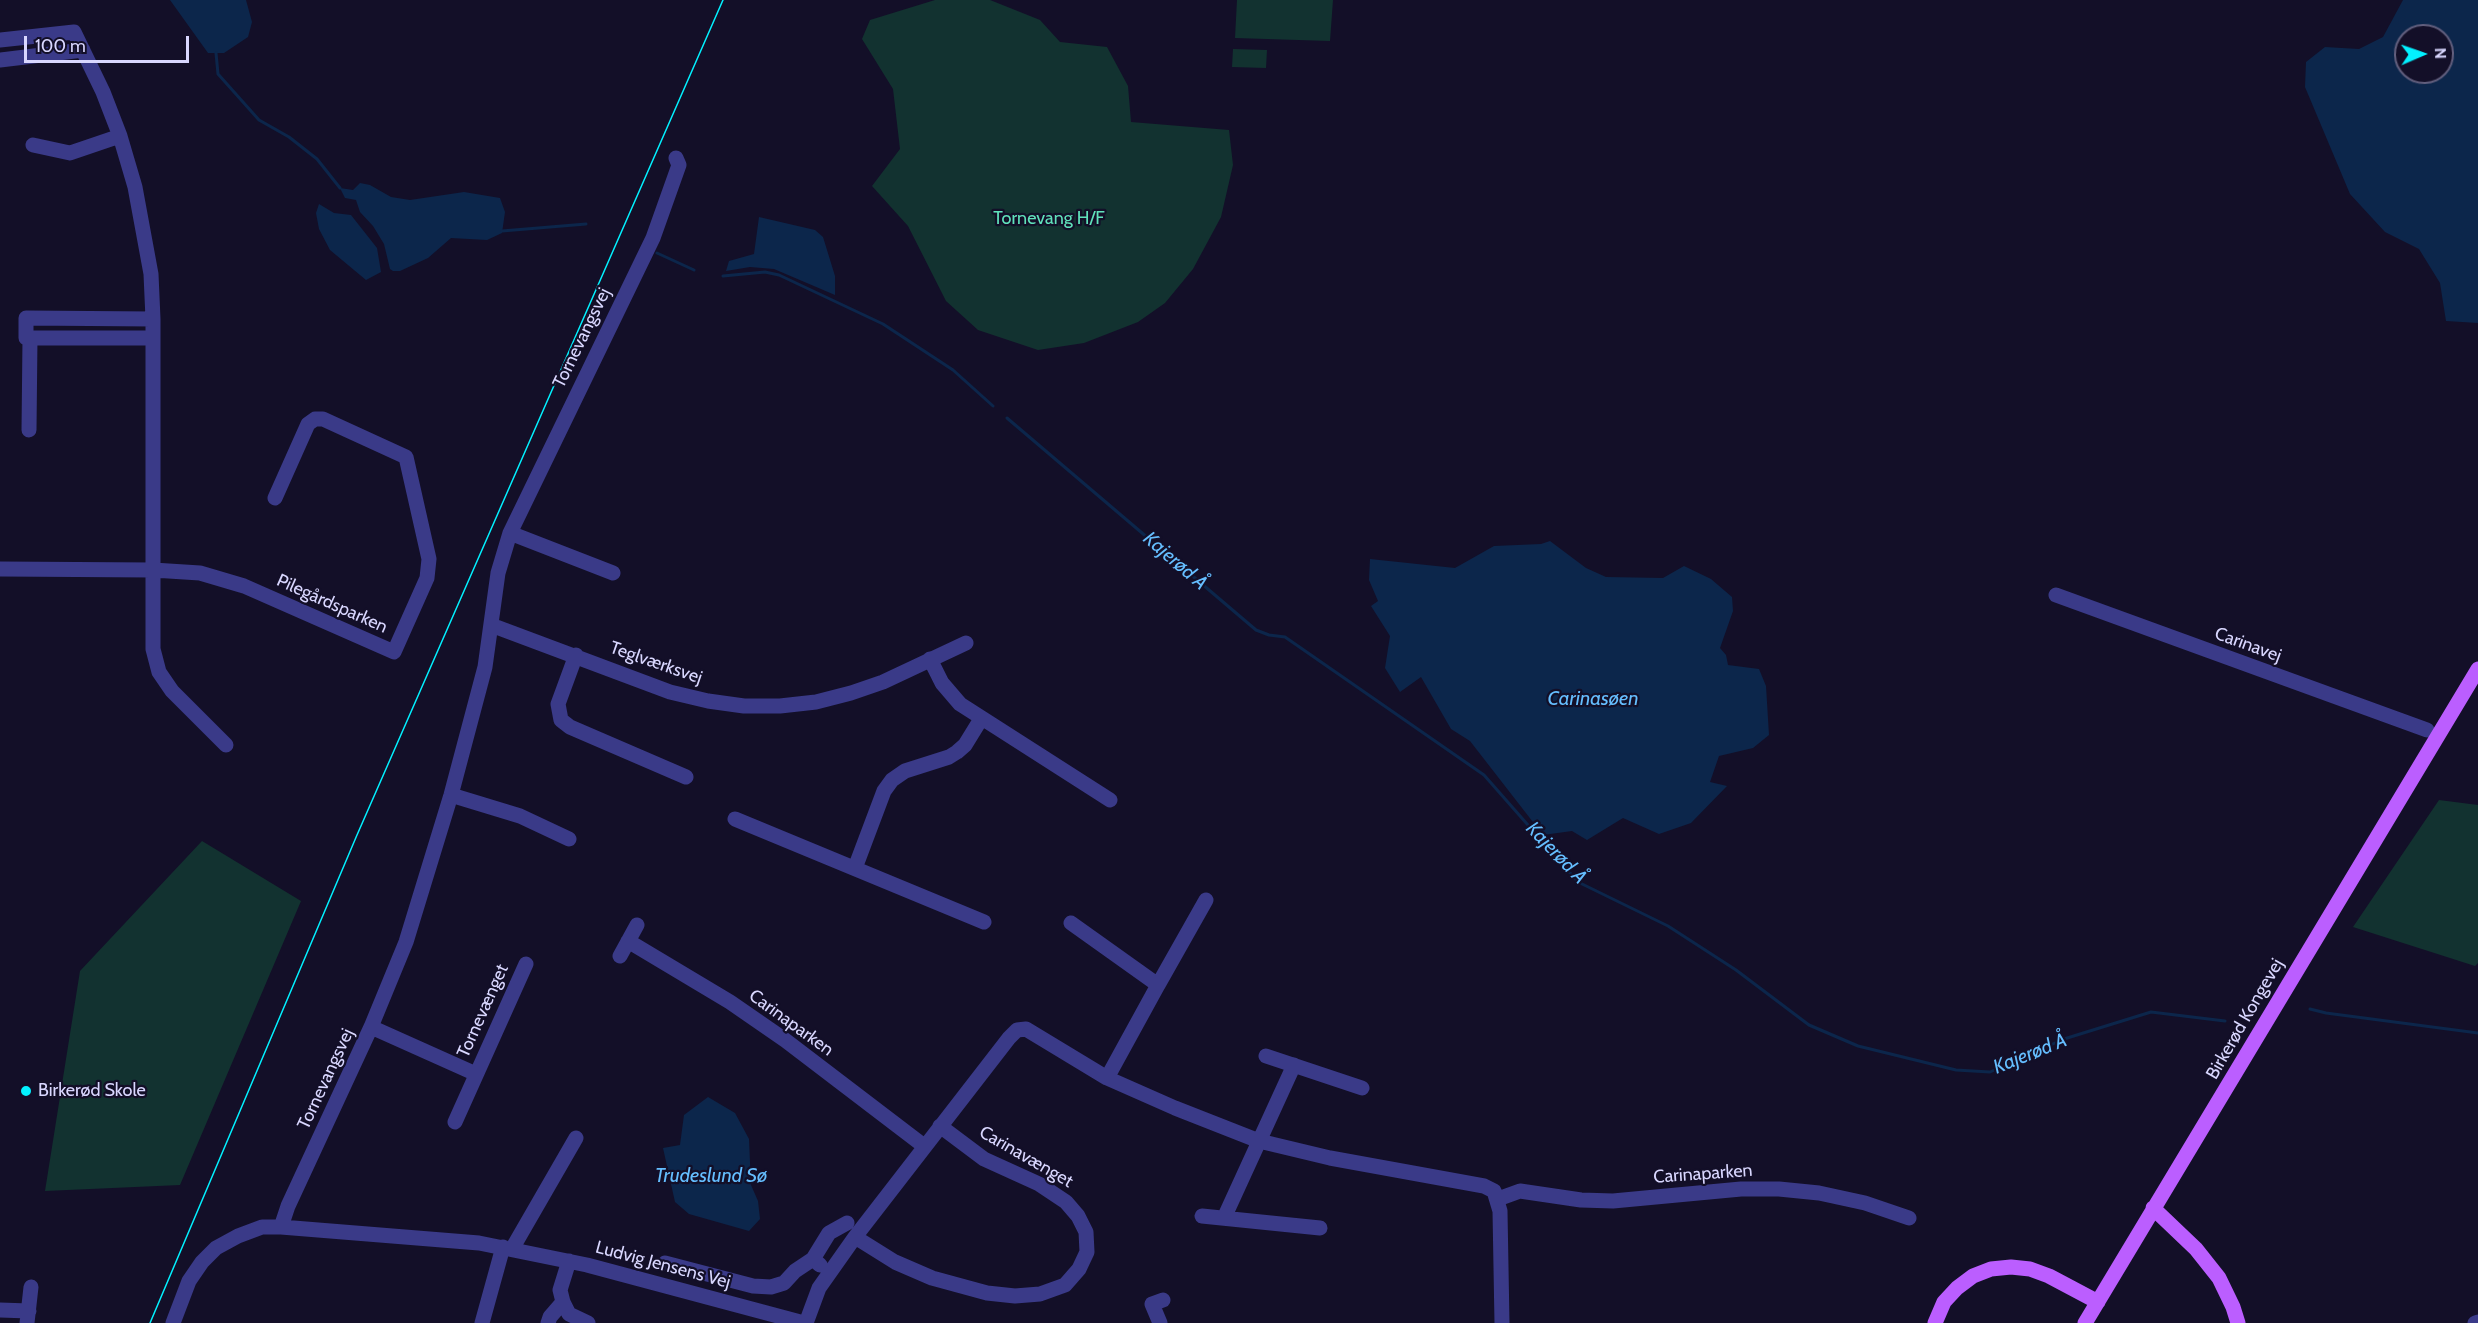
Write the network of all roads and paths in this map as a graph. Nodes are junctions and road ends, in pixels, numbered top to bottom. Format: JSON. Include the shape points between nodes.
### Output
{"nodes":[{"id":1,"x":0,"y":40,"type":"edge"},
{"id":2,"x":83,"y":50,"type":"junction"},
{"id":3,"x":0,"y":60,"type":"edge"},
{"id":4,"x":120,"y":136,"type":"junction"},
{"id":5,"x":33,"y":145,"type":"dead end"},
{"id":6,"x":676,"y":158,"type":"dead end"},
{"id":7,"x":153,"y":319,"type":"junction"},
{"id":8,"x":30,"y":338,"type":"junction"},
{"id":9,"x":153,"y":338,"type":"junction"},
{"id":10,"x":29,"y":430,"type":"dead end"},
{"id":11,"x":275,"y":498,"type":"dead end"},
{"id":12,"x":510,"y":533,"type":"junction"},
{"id":13,"x":0,"y":569,"type":"edge"},
{"id":14,"x":153,"y":570,"type":"junction"},
{"id":15,"x":613,"y":573,"type":"dead end"},
{"id":16,"x":2056,"y":595,"type":"dead end"},
{"id":17,"x":491,"y":624,"type":"junction"},
{"id":18,"x":966,"y":643,"type":"dead end"},
{"id":19,"x":576,"y":655,"type":"junction"},
{"id":20,"x":930,"y":659,"type":"junction"},
{"id":21,"x":2478,"y":669,"type":"edge"},
{"id":22,"x":981,"y":719,"type":"junction"},
{"id":23,"x":2433,"y":732,"type":"junction"},
{"id":24,"x":226,"y":745,"type":"dead end"},
{"id":25,"x":686,"y":777,"type":"dead end"},
{"id":26,"x":451,"y":795,"type":"junction"},
{"id":27,"x":1110,"y":800,"type":"dead end"},
{"id":28,"x":735,"y":819,"type":"dead end"},
{"id":29,"x":569,"y":839,"type":"dead end"},
{"id":30,"x":855,"y":868,"type":"junction"},
{"id":31,"x":1206,"y":900,"type":"dead end"},
{"id":32,"x":984,"y":922,"type":"dead end"},
{"id":33,"x":1071,"y":923,"type":"dead end"},
{"id":34,"x":637,"y":925,"type":"dead end"},
{"id":35,"x":628,"y":941,"type":"junction"},
{"id":36,"x":620,"y":956,"type":"dead end"},
{"id":37,"x":526,"y":964,"type":"dead end"},
{"id":38,"x":1158,"y":985,"type":"junction"},
{"id":39,"x":371,"y":1027,"type":"junction"},
{"id":40,"x":1266,"y":1056,"type":"dead end"},
{"id":41,"x":1294,"y":1065,"type":"junction"},
{"id":42,"x":476,"y":1074,"type":"junction"},
{"id":43,"x":1107,"y":1078,"type":"junction"},
{"id":44,"x":1362,"y":1088,"type":"dead end"},
{"id":45,"x":455,"y":1122,"type":"dead end"},
{"id":46,"x":940,"y":1126,"type":"junction"},
{"id":47,"x":576,"y":1138,"type":"dead end"},
{"id":48,"x":1259,"y":1141,"type":"junction"},
{"id":49,"x":924,"y":1146,"type":"junction"},
{"id":50,"x":1498,"y":1199,"type":"junction"},
{"id":51,"x":2153,"y":1208,"type":"junction"},
{"id":52,"x":1202,"y":1216,"type":"dead end"},
{"id":53,"x":1224,"y":1218,"type":"junction"},
{"id":54,"x":1909,"y":1218,"type":"dead end"},
{"id":55,"x":847,"y":1223,"type":"dead end"},
{"id":56,"x":281,"y":1227,"type":"junction"},
{"id":57,"x":1320,"y":1228,"type":"dead end"},
{"id":58,"x":855,"y":1237,"type":"junction"},
{"id":59,"x":507,"y":1248,"type":"junction"},
{"id":60,"x":813,"y":1259,"type":"junction"},
{"id":61,"x":569,"y":1261,"type":"junction"},
{"id":62,"x":665,"y":1263,"type":"dead end"},
{"id":63,"x":830,"y":1273,"type":"junction"},
{"id":64,"x":31,"y":1287,"type":"dead end"},
{"id":65,"x":1163,"y":1300,"type":"dead end"},
{"id":66,"x":562,"y":1302,"type":"junction"},
{"id":67,"x":2098,"y":1302,"type":"junction"},
{"id":68,"x":0,"y":1310,"type":"edge"},
{"id":69,"x":28,"y":1317,"type":"edge"},
{"id":70,"x":173,"y":1323,"type":"edge"},
{"id":71,"x":482,"y":1323,"type":"edge"},
{"id":72,"x":548,"y":1323,"type":"edge"},
{"id":73,"x":588,"y":1323,"type":"edge"},
{"id":74,"x":805,"y":1323,"type":"edge"},
{"id":75,"x":1160,"y":1323,"type":"edge"},
{"id":76,"x":1502,"y":1323,"type":"edge"},
{"id":77,"x":1935,"y":1323,"type":"edge"},
{"id":78,"x":2085,"y":1323,"type":"edge"},
{"id":79,"x":2238,"y":1323,"type":"edge"}],
"edges":[{"from":1,"to":2,"type":"street","via":[[74,32]]},
{"from":2,"to":3,"type":"street"},
{"from":2,"to":4,"type":"street"},
{"from":4,"to":5,"type":"street","via":[[70,153]]},
{"from":4,"to":7,"type":"street","via":[[145,234]]},
{"from":6,"to":12,"type":"street","name":"Tornevangsvej","via":[[679,165],[653,238]]},
{"from":7,"to":8,"type":"street","via":[[26,318],[26,338]]},
{"from":7,"to":9,"type":"street"},
{"from":8,"to":9,"type":"street"},
{"from":8,"to":10,"type":"street"},
{"from":9,"to":14,"type":"street"},
{"from":11,"to":14,"type":"street","name":"Pilegårdsparken","via":[[308,424],[315,418],[406,457],[429,559],[427,578],[394,652],[244,586],[200,573]]},
{"from":12,"to":15,"type":"street"},
{"from":12,"to":17,"type":"street","name":"Tornevangsvej","via":[[498,573]]},
{"from":13,"to":14,"type":"street","name":"Pilegårdsparken"},
{"from":14,"to":24,"type":"street","via":[[153,649],[159,672],[172,691]]},
{"from":16,"to":23,"type":"street","name":"Carinavej"},
{"from":17,"to":19,"type":"street","name":"Teglværksvej"},
{"from":17,"to":26,"type":"street","name":"Tornevangsvej","via":[[486,667]]},
{"from":18,"to":20,"type":"street","name":"Teglværksvej"},
{"from":19,"to":20,"type":"street","name":"Teglværksvej","via":[[670,692],[744,706],[816,702],[883,682]]},
{"from":19,"to":25,"type":"street","via":[[558,704],[561,720]]},
{"from":20,"to":22,"type":"street","via":[[950,695]]},
{"from":21,"to":23,"type":"main road","name":"Birkerød Kongevej"},
{"from":22,"to":27,"type":"street"},
{"from":22,"to":30,"type":"street","via":[[957,752],[905,771],[892,780],[884,791]]},
{"from":23,"to":51,"type":"main road","name":"Birkerød Kongevej"},
{"from":26,"to":29,"type":"street","via":[[520,816]]},
{"from":26,"to":39,"type":"street","name":"Tornevangsvej","via":[[406,942]]},
{"from":28,"to":30,"type":"street"},
{"from":30,"to":32,"type":"street"},
{"from":31,"to":38,"type":"street"},
{"from":33,"to":38,"type":"street"},
{"from":34,"to":35,"type":"street"},
{"from":35,"to":36,"type":"street"},
{"from":35,"to":49,"type":"street","name":"Carinaparken","via":[[730,1002]]},
{"from":37,"to":42,"type":"street","name":"Tornevænget"},
{"from":38,"to":43,"type":"street"},
{"from":39,"to":42,"type":"street","name":"Tornevænget"},
{"from":39,"to":56,"type":"street","name":"Tornevangsvej"},
{"from":40,"to":41,"type":"street"},
{"from":41,"to":44,"type":"street"},
{"from":41,"to":48,"type":"street"},
{"from":42,"to":45,"type":"street","name":"Tornevænget"},
{"from":43,"to":46,"type":"street","via":[[1034,1032],[1017,1030]]},
{"from":43,"to":48,"type":"street"},
{"from":46,"to":49,"type":"street"},
{"from":46,"to":58,"type":"street","name":"Carinavænget","via":[[984,1159],[1039,1184],[1066,1202],[1086,1232],[1087,1252],[1079,1269],[1065,1285],[1041,1294],[987,1293],[932,1278]]},
{"from":47,"to":59,"type":"street"},
{"from":48,"to":50,"type":"street","via":[[1485,1186]]},
{"from":48,"to":53,"type":"street"},
{"from":49,"to":58,"type":"street"},
{"from":50,"to":54,"type":"street","name":"Carinaparken","via":[[1520,1191],[1581,1200],[1613,1200],[1741,1189],[1779,1190],[1820,1193]]},
{"from":50,"to":76,"type":"street"},
{"from":51,"to":67,"type":"main road","name":"Birkerød Kongevej"},
{"from":51,"to":79,"type":"main road","via":[[2196,1249],[2219,1278]]},
{"from":52,"to":53,"type":"street"},
{"from":53,"to":57,"type":"street"},
{"from":55,"to":60,"type":"street","via":[[829,1233]]},
{"from":56,"to":59,"type":"street","name":"Ludvig Jensens Vej"},
{"from":56,"to":70,"type":"street","via":[[262,1227],[216,1248],[189,1281]]},
{"from":58,"to":63,"type":"street"},
{"from":59,"to":61,"type":"street","name":"Ludvig Jensens Vej"},
{"from":59,"to":71,"type":"street"},
{"from":60,"to":62,"type":"street","via":[[784,1284],[771,1287]]},
{"from":60,"to":63,"type":"street"},
{"from":61,"to":66,"type":"street","via":[[560,1290]]},
{"from":61,"to":74,"type":"street","name":"Ludvig Jensens Vej"},
{"from":63,"to":74,"type":"street","via":[[819,1288]]},
{"from":64,"to":69,"type":"street"},
{"from":65,"to":75,"type":"street","via":[[1152,1304]]},
{"from":66,"to":72,"type":"street"},
{"from":66,"to":73,"type":"street","via":[[569,1314]]},
{"from":67,"to":77,"type":"main road","via":[[2030,1269],[1991,1269],[1957,1288],[1944,1302]]},
{"from":67,"to":78,"type":"main road","name":"Birkerød Kongevej"},
{"from":68,"to":69,"type":"street"}]}
